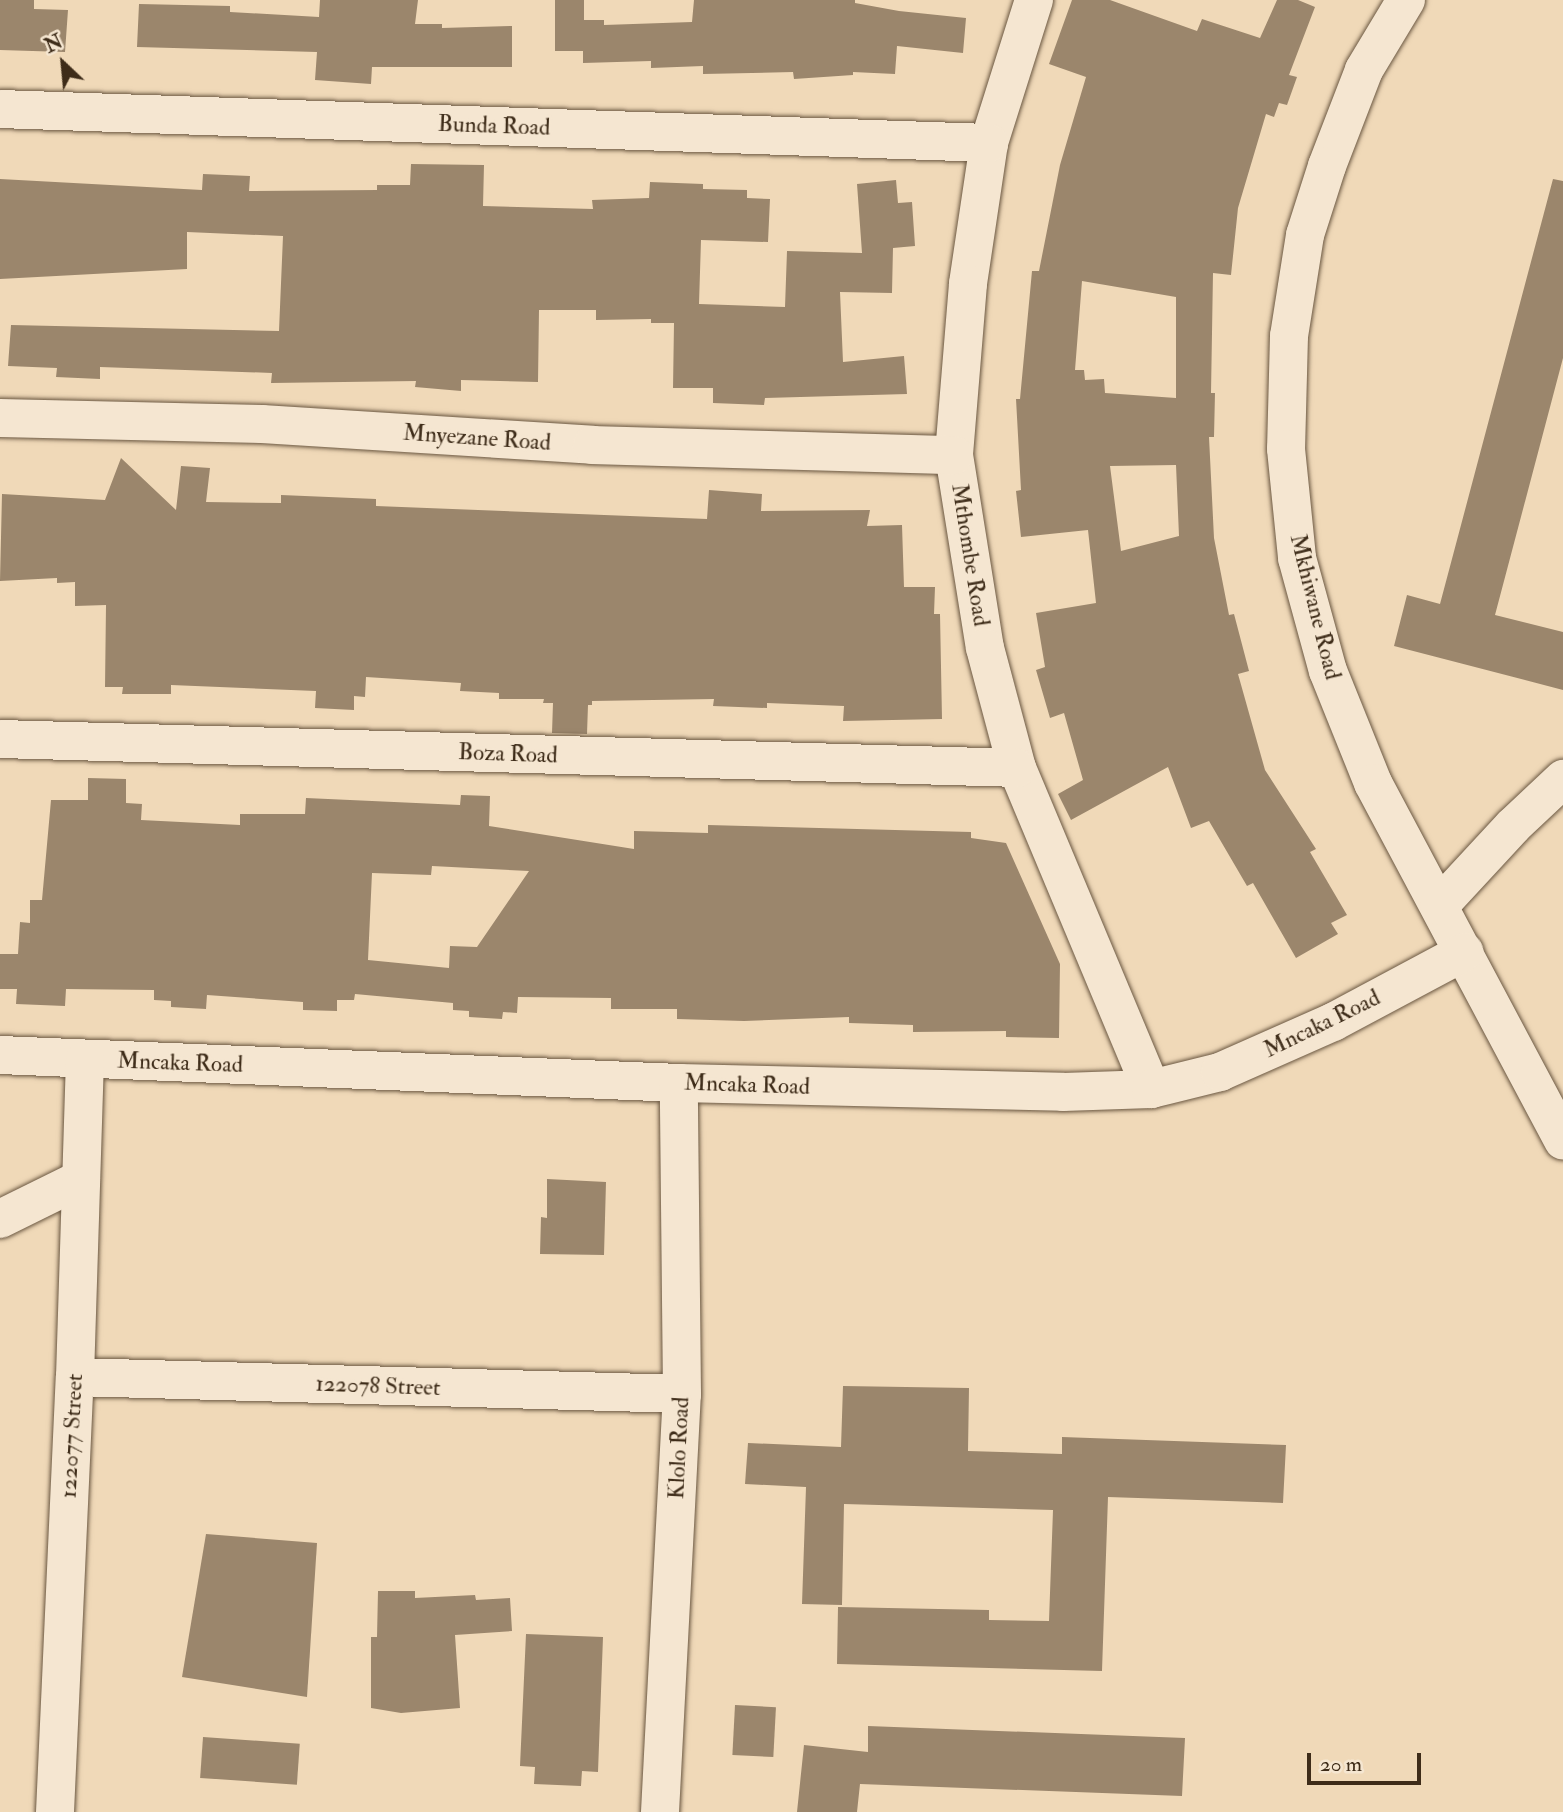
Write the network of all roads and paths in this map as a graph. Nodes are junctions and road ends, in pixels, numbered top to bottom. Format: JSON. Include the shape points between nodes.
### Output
{"nodes":[{"id":1,"x":1034,"y":0,"type":"edge"},
{"id":2,"x":1406,"y":0,"type":"edge"},
{"id":3,"x":0,"y":109,"type":"edge"},
{"id":4,"x":989,"y":143,"type":"junction"},
{"id":5,"x":0,"y":418,"type":"edge"},
{"id":6,"x":954,"y":456,"type":"junction"},
{"id":7,"x":0,"y":739,"type":"edge"},
{"id":8,"x":1017,"y":768,"type":"junction"},
{"id":9,"x":1563,"y":779,"type":"edge"},
{"id":10,"x":1439,"y":906,"type":"junction"},
{"id":11,"x":1464,"y":952,"type":"junction"},
{"id":12,"x":0,"y":1055,"type":"edge"},
{"id":13,"x":85,"y":1060,"type":"junction"},
{"id":14,"x":679,"y":1083,"type":"junction"},
{"id":15,"x":1151,"y":1089,"type":"junction"},
{"id":16,"x":1563,"y":1142,"type":"edge"},
{"id":17,"x":82,"y":1179,"type":"junction"},
{"id":18,"x":0,"y":1219,"type":"edge"},
{"id":19,"x":75,"y":1377,"type":"junction"},
{"id":20,"x":682,"y":1394,"type":"junction"},
{"id":21,"x":55,"y":1812,"type":"edge"},
{"id":22,"x":660,"y":1812,"type":"edge"}],
"edges":[{"from":1,"to":4,"type":"street","name":"Mthombe Road"},
{"from":2,"to":10,"type":"street","name":"Mkhiwane Road","via":[[1364,71],[1305,235],[1289,336],[1286,449],[1297,558],[1328,671],[1373,783]]},
{"from":3,"to":4,"type":"street","name":"Bunda Road"},
{"from":4,"to":6,"type":"street","name":"Mthombe Road","via":[[968,284]]},
{"from":5,"to":6,"type":"street","name":"Mnyezane Road","via":[[262,424],[592,445]]},
{"from":6,"to":8,"type":"street","name":"Mthombe Road","via":[[985,648]]},
{"from":7,"to":8,"type":"street","name":"Boza Road"},
{"from":8,"to":15,"type":"street","name":"Mthombe Road"},
{"from":9,"to":10,"type":"street"},
{"from":10,"to":11,"type":"street","name":"Mkhiwane Road"},
{"from":11,"to":15,"type":"street","name":"Mncaka Road","via":[[1333,1022],[1220,1072]]},
{"from":11,"to":16,"type":"street","name":"Mkhiwane Road"},
{"from":12,"to":13,"type":"street","name":"Mncaka Road"},
{"from":13,"to":14,"type":"street","name":"Mncaka Road"},
{"from":13,"to":17,"type":"street","name":"122077 Street"},
{"from":14,"to":15,"type":"street","name":"Mncaka Road","via":[[1063,1092]]},
{"from":14,"to":20,"type":"street","name":"Klolo Road"},
{"from":17,"to":18,"type":"street"},
{"from":17,"to":19,"type":"street","name":"122077 Street"},
{"from":19,"to":20,"type":"street","name":"122078 Street"},
{"from":19,"to":21,"type":"street","name":"122077 Street"},
{"from":20,"to":22,"type":"street","name":"Klolo Road"}]}
